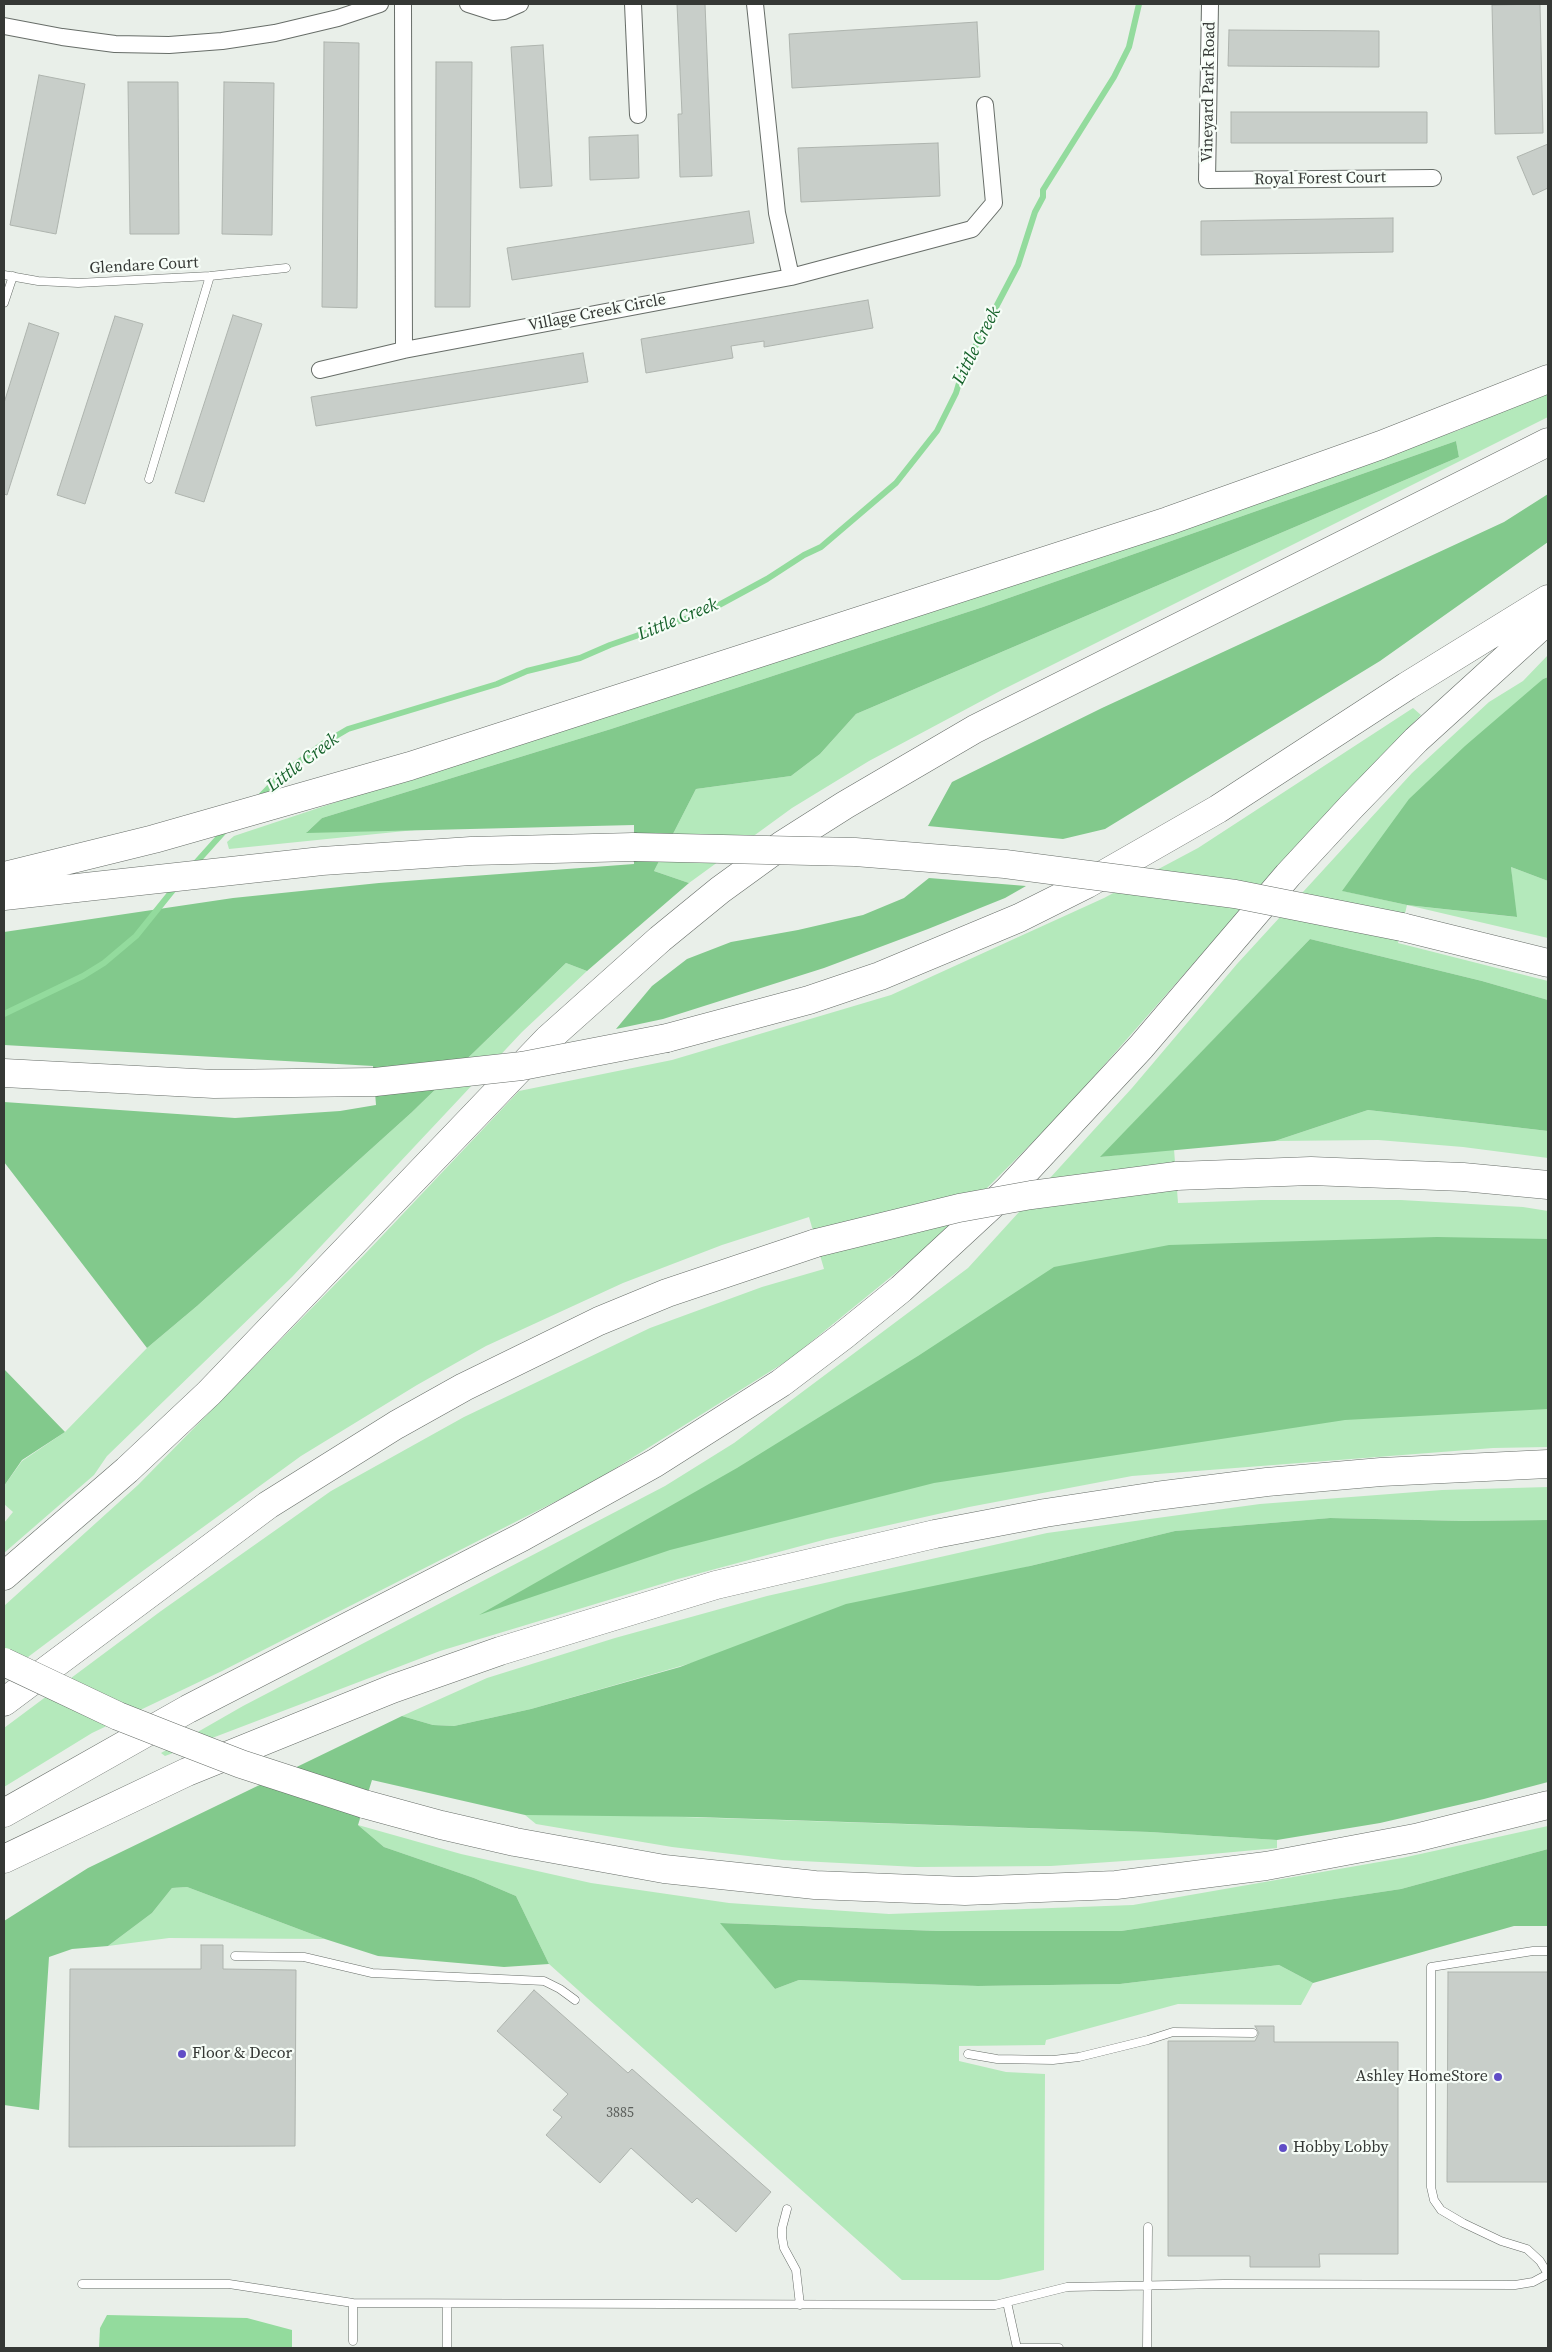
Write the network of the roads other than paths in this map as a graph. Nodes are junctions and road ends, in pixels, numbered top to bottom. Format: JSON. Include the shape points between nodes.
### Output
{"nodes":[{"id":1,"x":380,"y":4,"type":"edge"},
{"id":2,"x":403,"y":4,"type":"edge"},
{"id":3,"x":468,"y":4,"type":"edge"},
{"id":4,"x":520,"y":4,"type":"edge"},
{"id":5,"x":633,"y":4,"type":"edge"},
{"id":6,"x":755,"y":4,"type":"edge"},
{"id":7,"x":1210,"y":4,"type":"edge"},
{"id":8,"x":4,"y":26,"type":"edge"},
{"id":9,"x":986,"y":105,"type":"dead end"},
{"id":10,"x":638,"y":114,"type":"dead end"},
{"id":11,"x":1432,"y":178,"type":"dead end"},
{"id":12,"x":1207,"y":180,"type":"joint"},
{"id":13,"x":286,"y":268,"type":"dead end"},
{"id":14,"x":4,"y":275,"type":"edge"},
{"id":15,"x":13,"y":276,"type":"junction"},
{"id":16,"x":210,"y":276,"type":"junction"},
{"id":17,"x":791,"y":276,"type":"junction"},
{"id":18,"x":4,"y":303,"type":"edge"},
{"id":19,"x":404,"y":350,"type":"junction"},
{"id":20,"x":320,"y":370,"type":"dead end"},
{"id":21,"x":1548,"y":379,"type":"edge"},
{"id":22,"x":1548,"y":442,"type":"edge"},
{"id":23,"x":148,"y":479,"type":"dead end"},
{"id":24,"x":1548,"y":599,"type":"edge"},
{"id":25,"x":1548,"y":620,"type":"edge"},
{"id":26,"x":4,"y":876,"type":"edge"},
{"id":27,"x":4,"y":896,"type":"edge"},
{"id":28,"x":1548,"y":963,"type":"edge"},
{"id":29,"x":4,"y":1073,"type":"edge"},
{"id":30,"x":1548,"y":1185,"type":"edge"},
{"id":31,"x":1548,"y":1464,"type":"edge"},
{"id":32,"x":4,"y":1576,"type":"edge"},
{"id":33,"x":4,"y":1662,"type":"edge"},
{"id":34,"x":4,"y":1702,"type":"edge"},
{"id":35,"x":1548,"y":1805,"type":"edge"},
{"id":36,"x":4,"y":1813,"type":"edge"},
{"id":37,"x":4,"y":1860,"type":"edge"},
{"id":38,"x":1548,"y":1951,"type":"edge"},
{"id":39,"x":235,"y":1956,"type":"dead end"},
{"id":40,"x":575,"y":2000,"type":"dead end"},
{"id":41,"x":1253,"y":2033,"type":"dead end"},
{"id":42,"x":968,"y":2054,"type":"dead end"},
{"id":43,"x":788,"y":2209,"type":"dead end"},
{"id":44,"x":1148,"y":2227,"type":"dead end"},
{"id":45,"x":1548,"y":2274,"type":"edge"},
{"id":46,"x":82,"y":2284,"type":"dead end"},
{"id":47,"x":1148,"y":2284,"type":"junction"},
{"id":48,"x":1007,"y":2302,"type":"junction"},
{"id":49,"x":353,"y":2303,"type":"junction"},
{"id":50,"x":447,"y":2304,"type":"junction"},
{"id":51,"x":800,"y":2305,"type":"junction"},
{"id":52,"x":353,"y":2341,"type":"dead end"},
{"id":53,"x":447,"y":2348,"type":"edge"},
{"id":54,"x":1017,"y":2348,"type":"edge"},
{"id":55,"x":1059,"y":2348,"type":"edge"},
{"id":56,"x":1148,"y":2348,"type":"edge"}],
"edges":[{"from":1,"to":8,"type":"street","via":[[275,33],[178,44],[115,44],[62,38]]},
{"from":2,"to":19,"type":"street"},
{"from":3,"to":4,"type":"street","via":[[493,12]]},
{"from":5,"to":10,"type":"street"},
{"from":6,"to":17,"type":"street","via":[[777,213]]},
{"from":7,"to":12,"type":"street","name":"Vineyard Park Road"},
{"from":9,"to":17,"type":"street","name":"Village Creek Circle","via":[[994,203],[972,229]]},
{"from":11,"to":12,"type":"street","name":"Royal Forest Court"},
{"from":13,"to":16,"type":"lane","name":"Glendare Court"},
{"from":14,"to":15,"type":"lane","name":"Glendare Court"},
{"from":15,"to":16,"type":"lane","name":"Glendare Court","via":[[78,283]]},
{"from":15,"to":18,"type":"lane"},
{"from":16,"to":23,"type":"lane"},
{"from":17,"to":19,"type":"street","name":"Village Creek Circle"},
{"from":19,"to":20,"type":"street","name":"Village Creek Circle"},
{"from":21,"to":26,"type":"highway","via":[[1381,445],[1168,521],[419,763],[164,837]]},
{"from":22,"to":32,"type":"highway","via":[[975,729],[845,805],[743,874],[660,939],[548,1039],[209,1393]]},
{"from":24,"to":29,"type":"highway","bridge":true,"via":[[1407,686],[1218,810],[1088,884],[1010,922],[880,976],[809,1000],[666,1038],[522,1066],[375,1082],[214,1084]]},
{"from":25,"to":36,"type":"highway","via":[[1416,740],[1350,807],[1141,1048],[1008,1190],[901,1289],[843,1336],[781,1383],[647,1468],[522,1537],[188,1709]]},
{"from":27,"to":28,"type":"highway","bridge":true,"via":[[246,868],[471,851],[634,847],[855,852],[1006,864],[1235,894],[1402,927]]},
{"from":30,"to":34,"type":"highway","bridge":true,"via":[[1463,1177],[1311,1171],[1176,1176],[1067,1189],[968,1206],[816,1243],[667,1293],[599,1321],[396,1424],[268,1505]]},
{"from":31,"to":37,"type":"highway","via":[[1381,1472],[1156,1496],[935,1534],[716,1585],[500,1651],[374,1696],[187,1772]]},
{"from":33,"to":35,"type":"highway","bridge":true,"via":[[179,1740],[240,1764],[364,1804],[515,1842],[664,1869],[815,1885],[965,1891],[1116,1884],[1266,1866],[1415,1838]]},
{"from":38,"to":45,"type":"lane","via":[[1431,1967],[1431,2187],[1434,2200],[1441,2210],[1463,2223],[1527,2249]]},
{"from":39,"to":40,"type":"lane","via":[[304,1958],[372,1973],[544,1981]]},
{"from":41,"to":42,"type":"lane","via":[[1172,2032],[1079,2057],[1053,2060],[997,2059]]},
{"from":43,"to":51,"type":"lane","via":[[782,2237],[796,2270]]},
{"from":44,"to":47,"type":"lane"},
{"from":45,"to":47,"type":"lane","via":[[1534,2282],[1514,2285]]},
{"from":46,"to":49,"type":"lane","via":[[229,2284]]},
{"from":47,"to":48,"type":"lane","via":[[1067,2287]]},
{"from":47,"to":56,"type":"lane"},
{"from":48,"to":51,"type":"lane","via":[[981,2305]]},
{"from":48,"to":54,"type":"lane"},
{"from":49,"to":50,"type":"lane"},
{"from":49,"to":52,"type":"lane"},
{"from":50,"to":51,"type":"lane"},
{"from":50,"to":53,"type":"lane"},
{"from":54,"to":55,"type":"lane"}]}
